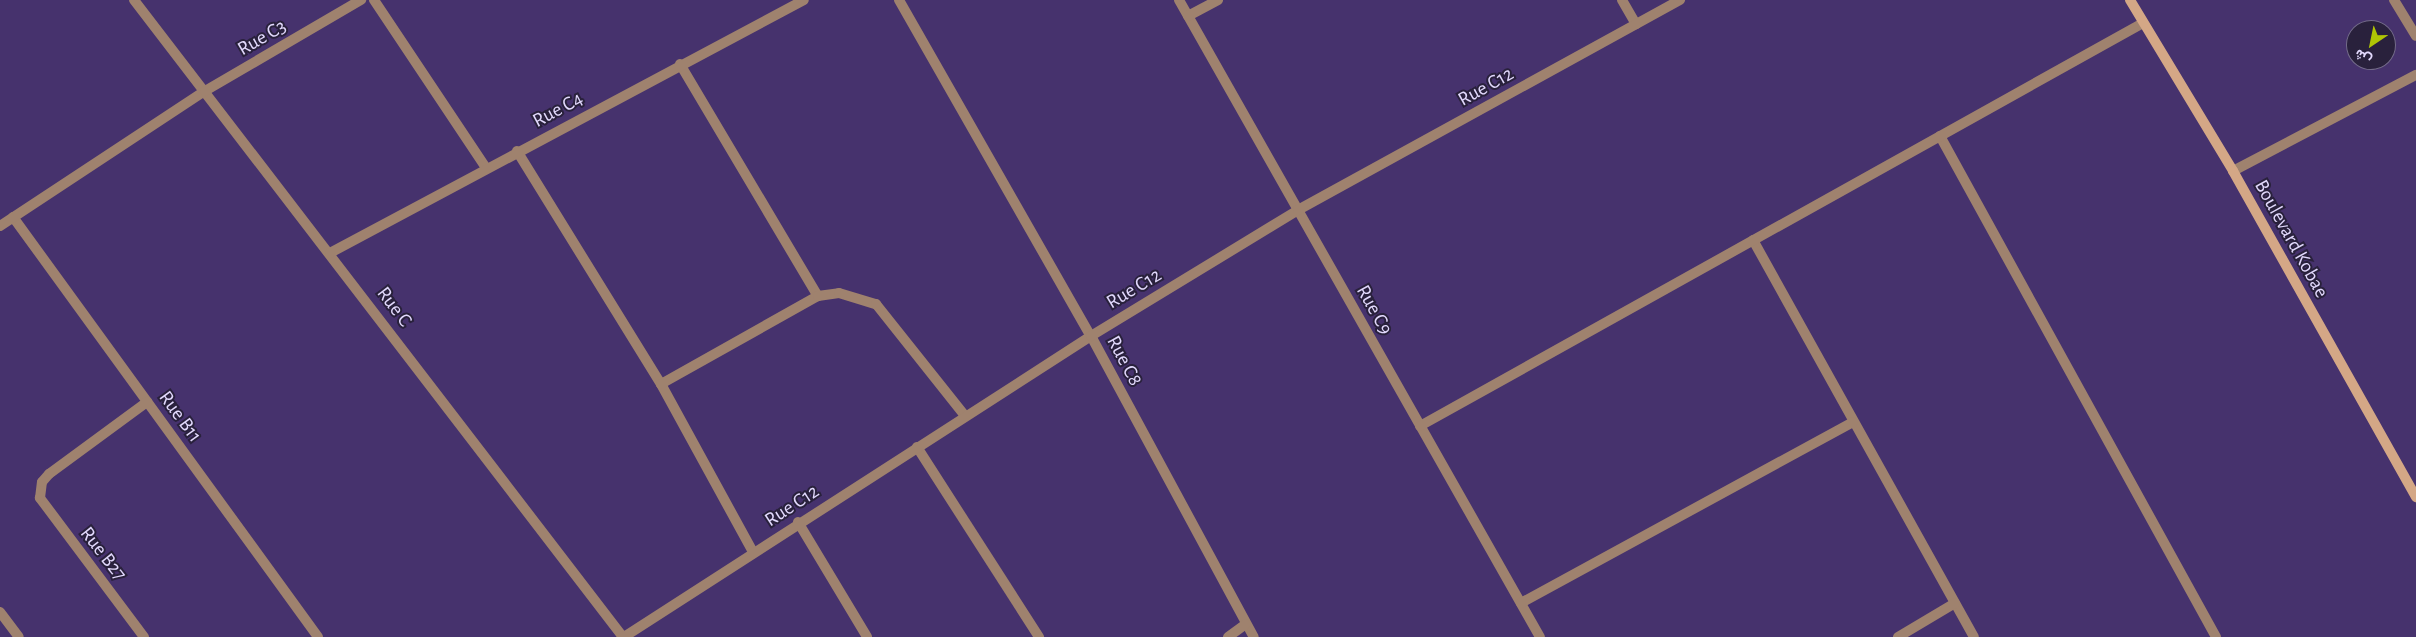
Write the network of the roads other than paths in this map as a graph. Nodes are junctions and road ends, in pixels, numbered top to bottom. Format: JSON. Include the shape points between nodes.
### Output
{"nodes":[{"id":1,"x":134,"y":0,"type":"edge"},
{"id":2,"x":361,"y":0,"type":"edge"},
{"id":3,"x":374,"y":0,"type":"edge"},
{"id":4,"x":804,"y":0,"type":"edge"},
{"id":5,"x":899,"y":0,"type":"edge"},
{"id":6,"x":1179,"y":0,"type":"edge"},
{"id":7,"x":1218,"y":0,"type":"edge"},
{"id":8,"x":1622,"y":0,"type":"edge"},
{"id":9,"x":1680,"y":0,"type":"edge"},
{"id":10,"x":2130,"y":0,"type":"edge"},
{"id":11,"x":2394,"y":0,"type":"edge"},
{"id":12,"x":1188,"y":16,"type":"junction"},
{"id":13,"x":2143,"y":23,"type":"junction"},
{"id":14,"x":1636,"y":24,"type":"junction"},
{"id":15,"x":2416,"y":36,"type":"edge"},
{"id":16,"x":680,"y":64,"type":"junction"},
{"id":17,"x":2416,"y":75,"type":"edge"},
{"id":18,"x":205,"y":91,"type":"junction"},
{"id":19,"x":1940,"y":136,"type":"junction"},
{"id":20,"x":517,"y":151,"type":"junction"},
{"id":21,"x":486,"y":168,"type":"junction"},
{"id":22,"x":2233,"y":171,"type":"junction"},
{"id":23,"x":1298,"y":210,"type":"junction"},
{"id":24,"x":13,"y":217,"type":"junction"},
{"id":25,"x":0,"y":226,"type":"edge"},
{"id":26,"x":1752,"y":240,"type":"junction"},
{"id":27,"x":330,"y":253,"type":"junction"},
{"id":28,"x":818,"y":296,"type":"junction"},
{"id":29,"x":1090,"y":336,"type":"junction"},
{"id":30,"x":661,"y":384,"type":"junction"},
{"id":31,"x":147,"y":402,"type":"junction"},
{"id":32,"x":965,"y":416,"type":"junction"},
{"id":33,"x":1852,"y":422,"type":"junction"},
{"id":34,"x":1420,"y":426,"type":"junction"},
{"id":35,"x":917,"y":447,"type":"junction"},
{"id":36,"x":2416,"y":497,"type":"edge"},
{"id":37,"x":798,"y":522,"type":"junction"},
{"id":38,"x":753,"y":552,"type":"junction"},
{"id":39,"x":1521,"y":603,"type":"junction"},
{"id":40,"x":1955,"y":603,"type":"junction"},
{"id":41,"x":0,"y":612,"type":"edge"},
{"id":42,"x":1246,"y":624,"type":"junction"},
{"id":43,"x":19,"y":637,"type":"edge"},
{"id":44,"x":144,"y":637,"type":"edge"},
{"id":45,"x":318,"y":637,"type":"edge"},
{"id":46,"x":624,"y":637,"type":"edge"},
{"id":47,"x":867,"y":637,"type":"edge"},
{"id":48,"x":1039,"y":637,"type":"edge"},
{"id":49,"x":1228,"y":637,"type":"edge"},
{"id":50,"x":1254,"y":637,"type":"edge"},
{"id":51,"x":1540,"y":637,"type":"edge"},
{"id":52,"x":1898,"y":637,"type":"edge"},
{"id":53,"x":1974,"y":637,"type":"edge"},
{"id":54,"x":2216,"y":637,"type":"edge"}],
"edges":[{"from":1,"to":18,"type":"street","name":"Rue C"},
{"from":2,"to":18,"type":"street","name":"Rue C3"},
{"from":3,"to":21,"type":"street"},
{"from":4,"to":16,"type":"street","name":"Rue C4"},
{"from":5,"to":29,"type":"street","name":"Rue C8"},
{"from":6,"to":12,"type":"street","name":"Rue C9"},
{"from":7,"to":12,"type":"street"},
{"from":8,"to":14,"type":"street"},
{"from":9,"to":14,"type":"street","name":"Rue C12"},
{"from":10,"to":13,"type":"main road","name":"Boulevard Kobae"},
{"from":11,"to":15,"type":"street"},
{"from":12,"to":23,"type":"street","name":"Rue C9"},
{"from":13,"to":19,"type":"street"},
{"from":13,"to":22,"type":"main road","name":"Boulevard Kobae"},
{"from":14,"to":23,"type":"street","name":"Rue C12"},
{"from":16,"to":20,"type":"street","name":"Rue C4"},
{"from":16,"to":28,"type":"street"},
{"from":17,"to":22,"type":"street"},
{"from":18,"to":24,"type":"street","name":"Rue C3"},
{"from":18,"to":27,"type":"street","name":"Rue C"},
{"from":19,"to":26,"type":"street"},
{"from":19,"to":54,"type":"street"},
{"from":20,"to":21,"type":"street","name":"Rue C4"},
{"from":20,"to":30,"type":"street"},
{"from":21,"to":27,"type":"street","name":"Rue C4"},
{"from":22,"to":36,"type":"main road","name":"Boulevard Kobae"},
{"from":23,"to":29,"type":"street","name":"Rue C12"},
{"from":23,"to":34,"type":"street","name":"Rue C9"},
{"from":24,"to":25,"type":"street","name":"Rue C3"},
{"from":24,"to":31,"type":"street","name":"Rue B11"},
{"from":26,"to":33,"type":"street"},
{"from":26,"to":34,"type":"street"},
{"from":27,"to":46,"type":"street","name":"Rue C"},
{"from":28,"to":30,"type":"street"},
{"from":28,"to":32,"type":"street","via":[[839,293],[876,304]]},
{"from":29,"to":32,"type":"street","name":"Rue C12"},
{"from":29,"to":42,"type":"street","name":"Rue C8"},
{"from":30,"to":38,"type":"street"},
{"from":31,"to":44,"type":"street","name":"Rue B27","via":[[49,474],[40,490],[44,506]]},
{"from":31,"to":45,"type":"street","name":"Rue B11"},
{"from":32,"to":35,"type":"street","name":"Rue C12"},
{"from":33,"to":39,"type":"street"},
{"from":33,"to":40,"type":"street"},
{"from":34,"to":39,"type":"street","name":"Rue C9"},
{"from":35,"to":37,"type":"street","name":"Rue C12"},
{"from":35,"to":48,"type":"street"},
{"from":37,"to":38,"type":"street","name":"Rue C12"},
{"from":37,"to":47,"type":"street"},
{"from":38,"to":46,"type":"street","name":"Rue C12"},
{"from":39,"to":51,"type":"street","name":"Rue C9"},
{"from":40,"to":52,"type":"street"},
{"from":40,"to":53,"type":"street"},
{"from":41,"to":43,"type":"street"},
{"from":42,"to":49,"type":"street"},
{"from":42,"to":50,"type":"street","name":"Rue C8"}]}
